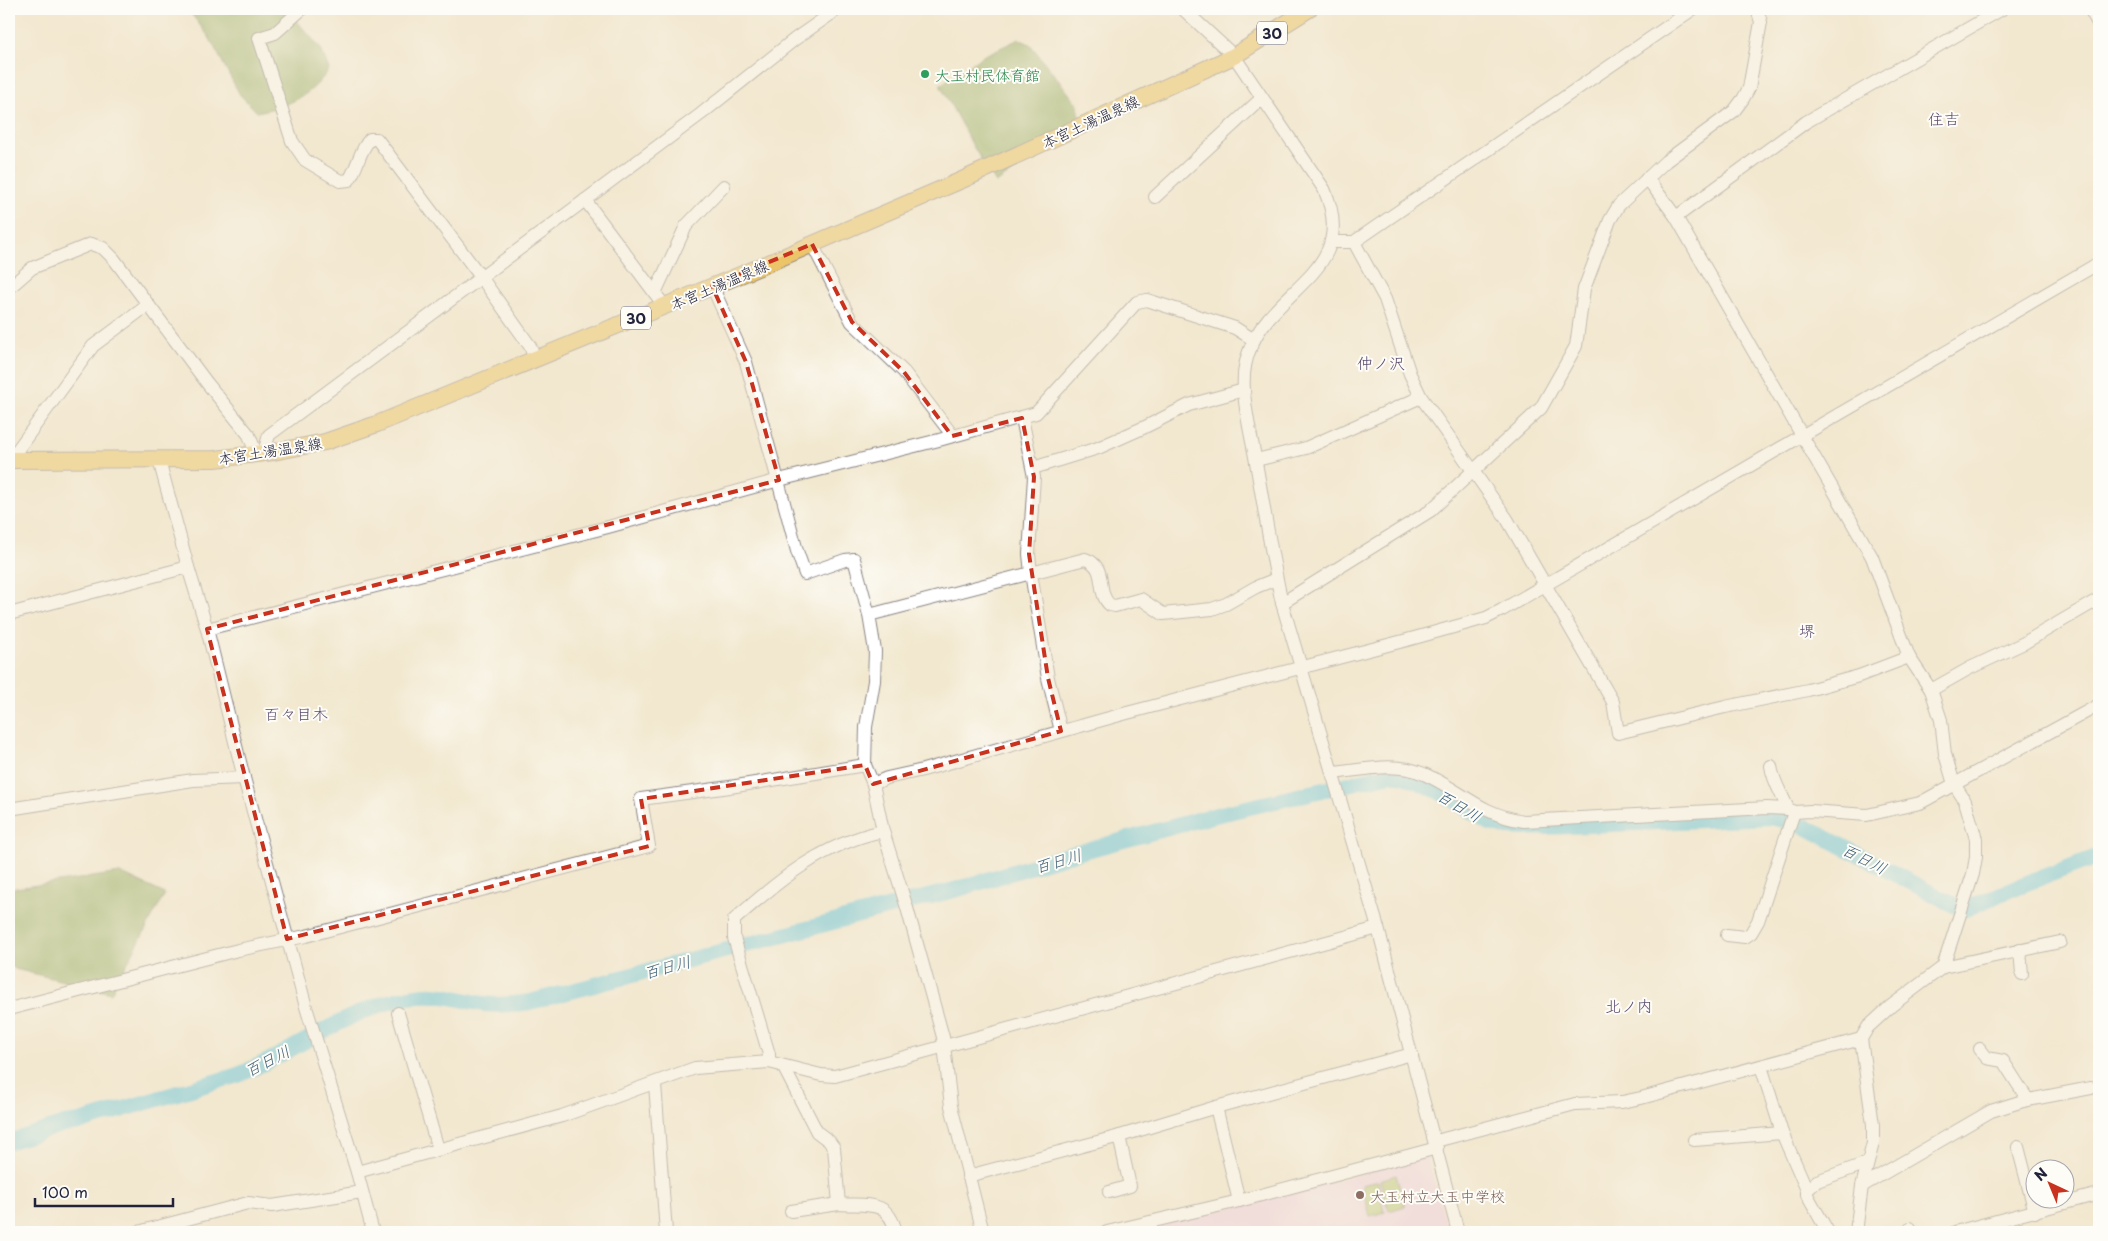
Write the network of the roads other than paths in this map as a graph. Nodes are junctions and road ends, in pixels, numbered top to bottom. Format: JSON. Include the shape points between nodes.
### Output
{"nodes":[{"id":1,"x":302,"y":9,"type":"edge"},
{"id":2,"x":838,"y":9,"type":"edge"},
{"id":3,"x":1183,"y":9,"type":"edge"},
{"id":4,"x":1310,"y":9,"type":"edge"},
{"id":5,"x":1693,"y":9,"type":"edge"},
{"id":6,"x":1757,"y":9,"type":"edge"},
{"id":7,"x":2002,"y":9,"type":"edge"},
{"id":8,"x":2090,"y":9,"type":"edge"},
{"id":9,"x":2099,"y":25,"type":"edge"},
{"id":10,"x":1234,"y":56,"type":"junction"},
{"id":11,"x":1262,"y":98,"type":"junction"},
{"id":12,"x":1647,"y":178,"type":"junction"},
{"id":13,"x":724,"y":186,"type":"dead end"},
{"id":14,"x":1155,"y":197,"type":"dead end"},
{"id":15,"x":585,"y":200,"type":"junction"},
{"id":16,"x":1676,"y":217,"type":"junction"},
{"id":17,"x":1331,"y":242,"type":"junction"},
{"id":18,"x":1354,"y":242,"type":"junction"},
{"id":19,"x":812,"y":244,"type":"junction"},
{"id":20,"x":2099,"y":263,"type":"edge"},
{"id":21,"x":482,"y":276,"type":"junction"},
{"id":22,"x":712,"y":286,"type":"junction"},
{"id":23,"x":9,"y":288,"type":"edge"},
{"id":24,"x":659,"y":300,"type":"junction"},
{"id":25,"x":148,"y":305,"type":"junction"},
{"id":26,"x":1254,"y":340,"type":"junction"},
{"id":27,"x":535,"y":359,"type":"junction"},
{"id":28,"x":1244,"y":390,"type":"junction"},
{"id":29,"x":1421,"y":396,"type":"junction"},
{"id":30,"x":1022,"y":418,"type":"junction"},
{"id":31,"x":953,"y":436,"type":"junction"},
{"id":32,"x":1801,"y":436,"type":"junction"},
{"id":33,"x":260,"y":453,"type":"junction"},
{"id":34,"x":10,"y":460,"type":"edge"},
{"id":35,"x":159,"y":460,"type":"junction"},
{"id":36,"x":1256,"y":460,"type":"junction"},
{"id":37,"x":1033,"y":468,"type":"junction"},
{"id":38,"x":1474,"y":470,"type":"junction"},
{"id":39,"x":779,"y":480,"type":"junction"},
{"id":40,"x":188,"y":567,"type":"junction"},
{"id":41,"x":1031,"y":573,"type":"junction"},
{"id":42,"x":1276,"y":579,"type":"junction"},
{"id":43,"x":1544,"y":585,"type":"junction"},
{"id":44,"x":2099,"y":600,"type":"edge"},
{"id":45,"x":1282,"y":603,"type":"junction"},
{"id":46,"x":9,"y":614,"type":"edge"},
{"id":47,"x":869,"y":616,"type":"junction"},
{"id":48,"x":207,"y":629,"type":"junction"},
{"id":49,"x":1909,"y":657,"type":"junction"},
{"id":50,"x":1301,"y":667,"type":"junction"},
{"id":51,"x":1931,"y":690,"type":"junction"},
{"id":52,"x":2099,"y":705,"type":"edge"},
{"id":53,"x":1061,"y":732,"type":"junction"},
{"id":54,"x":865,"y":765,"type":"junction"},
{"id":55,"x":1771,"y":766,"type":"dead end"},
{"id":56,"x":1334,"y":776,"type":"junction"},
{"id":57,"x":244,"y":778,"type":"junction"},
{"id":58,"x":873,"y":784,"type":"junction"},
{"id":59,"x":1954,"y":784,"type":"junction"},
{"id":60,"x":9,"y":809,"type":"edge"},
{"id":61,"x":1791,"y":816,"type":"junction"},
{"id":62,"x":883,"y":830,"type":"junction"},
{"id":63,"x":1378,"y":928,"type":"junction"},
{"id":64,"x":1728,"y":935,"type":"dead end"},
{"id":65,"x":287,"y":939,"type":"junction"},
{"id":66,"x":2060,"y":942,"type":"dead end"},
{"id":67,"x":2020,"y":950,"type":"junction"},
{"id":68,"x":1943,"y":967,"type":"junction"},
{"id":69,"x":2022,"y":974,"type":"dead end"},
{"id":70,"x":9,"y":1009,"type":"edge"},
{"id":71,"x":398,"y":1013,"type":"dead end"},
{"id":72,"x":1861,"y":1039,"type":"junction"},
{"id":73,"x":944,"y":1045,"type":"junction"},
{"id":74,"x":1980,"y":1049,"type":"dead end"},
{"id":75,"x":1412,"y":1054,"type":"junction"},
{"id":76,"x":769,"y":1062,"type":"junction"},
{"id":77,"x":783,"y":1066,"type":"junction"},
{"id":78,"x":1761,"y":1066,"type":"junction"},
{"id":79,"x":655,"y":1084,"type":"junction"},
{"id":80,"x":2091,"y":1088,"type":"dead end"},
{"id":81,"x":2028,"y":1100,"type":"junction"},
{"id":82,"x":1216,"y":1108,"type":"junction"},
{"id":83,"x":1782,"y":1133,"type":"junction"},
{"id":84,"x":1119,"y":1136,"type":"junction"},
{"id":85,"x":1694,"y":1140,"type":"dead end"},
{"id":86,"x":1436,"y":1145,"type":"junction"},
{"id":87,"x":2018,"y":1147,"type":"dead end"},
{"id":88,"x":438,"y":1149,"type":"junction"},
{"id":89,"x":1867,"y":1163,"type":"junction"},
{"id":90,"x":358,"y":1172,"type":"junction"},
{"id":91,"x":968,"y":1176,"type":"junction"},
{"id":92,"x":1862,"y":1186,"type":"junction"},
{"id":93,"x":1807,"y":1190,"type":"junction"},
{"id":94,"x":362,"y":1192,"type":"junction"},
{"id":95,"x":1108,"y":1192,"type":"dead end"},
{"id":96,"x":2099,"y":1194,"type":"edge"},
{"id":97,"x":1239,"y":1201,"type":"junction"},
{"id":98,"x":839,"y":1204,"type":"junction"},
{"id":99,"x":791,"y":1211,"type":"dead end"},
{"id":100,"x":2035,"y":1212,"type":"junction"},
{"id":101,"x":138,"y":1232,"type":"edge"},
{"id":102,"x":373,"y":1232,"type":"edge"},
{"id":103,"x":666,"y":1232,"type":"edge"},
{"id":104,"x":896,"y":1232,"type":"edge"},
{"id":105,"x":983,"y":1232,"type":"edge"},
{"id":106,"x":1107,"y":1232,"type":"edge"},
{"id":107,"x":1458,"y":1232,"type":"edge"},
{"id":108,"x":1828,"y":1232,"type":"edge"},
{"id":109,"x":1856,"y":1232,"type":"edge"},
{"id":110,"x":1955,"y":1232,"type":"edge"}],
"edges":[{"from":1,"to":21,"type":"street","via":[[275,33],[258,38],[292,141],[305,160],[340,181],[349,180],[356,171],[362,148],[370,139],[377,139]]},
{"from":2,"to":15,"type":"street"},
{"from":3,"to":10,"type":"street"},
{"from":4,"to":10,"type":"main road","name":"本宮土湯温泉線","number":"30"},
{"from":5,"to":18,"type":"street"},
{"from":6,"to":12,"type":"street","via":[[1762,22],[1749,88],[1743,99],[1734,111]]},
{"from":7,"to":16,"type":"street","via":[[1806,122]]},
{"from":8,"to":9,"type":"street"},
{"from":10,"to":11,"type":"street"},
{"from":10,"to":19,"type":"main road","name":"本宮土湯温泉線","number":"30","via":[[962,180]]},
{"from":11,"to":14,"type":"street"},
{"from":11,"to":17,"type":"street","via":[[1324,189],[1332,216]]},
{"from":12,"to":16,"type":"street"},
{"from":12,"to":38,"type":"street","via":[[1619,205],[1610,220],[1584,289],[1576,346],[1540,408]]},
{"from":13,"to":24,"type":"street","via":[[686,226]]},
{"from":15,"to":21,"type":"street"},
{"from":15,"to":24,"type":"street"},
{"from":16,"to":32,"type":"street"},
{"from":17,"to":18,"type":"street"},
{"from":17,"to":26,"type":"street","via":[[1318,266]]},
{"from":18,"to":29,"type":"street","via":[[1385,299],[1410,374]]},
{"from":19,"to":22,"type":"main road","name":"本宮土湯温泉線","number":"30"},
{"from":19,"to":31,"type":"street","via":[[852,322],[904,372]]},
{"from":20,"to":32,"type":"street"},
{"from":21,"to":27,"type":"street","via":[[530,346]]},
{"from":21,"to":33,"type":"street","via":[[269,435]]},
{"from":22,"to":24,"type":"main road","name":"本宮土湯温泉線","number":"30"},
{"from":22,"to":39,"type":"street","via":[[746,362]]},
{"from":23,"to":25,"type":"street","via":[[32,268],[91,244],[103,248],[114,259]]},
{"from":24,"to":27,"type":"main road","name":"本宮土湯温泉線","number":"30"},
{"from":25,"to":33,"type":"street"},
{"from":25,"to":34,"type":"street","via":[[93,346]]},
{"from":26,"to":28,"type":"street","via":[[1246,361]]},
{"from":26,"to":30,"type":"street","via":[[1235,328],[1147,300],[1137,302],[1036,414]]},
{"from":27,"to":33,"type":"main road","name":"本宮土湯温泉線","number":"30","via":[[326,442]]},
{"from":28,"to":36,"type":"street"},
{"from":28,"to":37,"type":"street","via":[[1189,405],[1098,448]]},
{"from":29,"to":36,"type":"street","via":[[1306,448]]},
{"from":29,"to":38,"type":"street"},
{"from":30,"to":31,"type":"street"},
{"from":30,"to":37,"type":"street"},
{"from":31,"to":39,"type":"street"},
{"from":32,"to":43,"type":"street"},
{"from":32,"to":49,"type":"street","via":[[1872,557]]},
{"from":33,"to":35,"type":"main road","name":"本宮土湯温泉線","number":"30","via":[[214,459]]},
{"from":34,"to":35,"type":"main road","name":"本宮土湯温泉線","number":"30"},
{"from":35,"to":40,"type":"street"},
{"from":36,"to":42,"type":"street"},
{"from":37,"to":41,"type":"street"},
{"from":38,"to":43,"type":"street","via":[[1508,519]]},
{"from":38,"to":45,"type":"street","via":[[1430,511]]},
{"from":39,"to":47,"type":"street","via":[[806,574],[854,560]]},
{"from":39,"to":48,"type":"street"},
{"from":40,"to":46,"type":"street"},
{"from":40,"to":48,"type":"street"},
{"from":41,"to":42,"type":"street","via":[[1085,559],[1097,567],[1106,602],[1110,605],[1141,599],[1160,613],[1168,614],[1218,608]]},
{"from":41,"to":47,"type":"street"},
{"from":41,"to":53,"type":"street","via":[[1048,678]]},
{"from":42,"to":45,"type":"street"},
{"from":43,"to":49,"type":"street","via":[[1613,702],[1618,733],[1808,690],[1859,676]]},
{"from":43,"to":50,"type":"street","via":[[1486,618]]},
{"from":44,"to":51,"type":"street"},
{"from":45,"to":50,"type":"street"},
{"from":47,"to":54,"type":"street","via":[[875,651]]},
{"from":48,"to":57,"type":"street"},
{"from":49,"to":51,"type":"street"},
{"from":50,"to":53,"type":"street"},
{"from":50,"to":56,"type":"street"},
{"from":51,"to":59,"type":"street","via":[[1941,720],[1945,754]]},
{"from":52,"to":59,"type":"street"},
{"from":53,"to":58,"type":"street"},
{"from":54,"to":58,"type":"street"},
{"from":54,"to":65,"type":"street","via":[[641,799],[649,846]]},
{"from":55,"to":61,"type":"street","via":[[1774,781]]},
{"from":56,"to":61,"type":"street","via":[[1381,767],[1403,768],[1424,773],[1488,811],[1524,821],[1767,808]]},
{"from":56,"to":63,"type":"street"},
{"from":57,"to":60,"type":"street","via":[[193,780]]},
{"from":57,"to":65,"type":"street"},
{"from":58,"to":62,"type":"street"},
{"from":59,"to":61,"type":"street","via":[[1920,803],[1878,808],[1867,815]]},
{"from":59,"to":68,"type":"street","via":[[1965,802],[1976,839],[1976,857]]},
{"from":61,"to":64,"type":"street","via":[[1758,921],[1745,937]]},
{"from":62,"to":73,"type":"street"},
{"from":62,"to":76,"type":"street","via":[[813,857],[734,920],[734,938]]},
{"from":63,"to":73,"type":"street"},
{"from":63,"to":75,"type":"street"},
{"from":65,"to":70,"type":"street"},
{"from":65,"to":90,"type":"street"},
{"from":66,"to":67,"type":"street"},
{"from":67,"to":68,"type":"street"},
{"from":67,"to":69,"type":"street"},
{"from":68,"to":72,"type":"street","via":[[1891,1006],[1868,1027]]},
{"from":71,"to":88,"type":"street"},
{"from":72,"to":78,"type":"street"},
{"from":72,"to":89,"type":"street","via":[[1873,1126],[1873,1143]]},
{"from":73,"to":77,"type":"street","via":[[835,1076]]},
{"from":73,"to":91,"type":"street","via":[[951,1106]]},
{"from":74,"to":81,"type":"street","via":[[1987,1058],[2003,1061]]},
{"from":75,"to":82,"type":"street"},
{"from":75,"to":86,"type":"street"},
{"from":76,"to":77,"type":"street"},
{"from":76,"to":79,"type":"street","via":[[695,1068]]},
{"from":77,"to":98,"type":"street","via":[[817,1132],[834,1148]]},
{"from":78,"to":83,"type":"street"},
{"from":78,"to":86,"type":"street","via":[[1622,1102],[1575,1104]]},
{"from":79,"to":88,"type":"street","via":[[562,1116]]},
{"from":79,"to":103,"type":"street"},
{"from":80,"to":81,"type":"street"},
{"from":81,"to":92,"type":"street","via":[[1991,1111]]},
{"from":82,"to":84,"type":"street"},
{"from":82,"to":97,"type":"street"},
{"from":83,"to":85,"type":"street"},
{"from":83,"to":93,"type":"street"},
{"from":84,"to":91,"type":"street"},
{"from":84,"to":95,"type":"street","via":[[1130,1186]]},
{"from":86,"to":97,"type":"street"},
{"from":86,"to":107,"type":"street"},
{"from":87,"to":100,"type":"street"},
{"from":88,"to":90,"type":"street"},
{"from":89,"to":92,"type":"street"},
{"from":89,"to":93,"type":"street","via":[[1817,1181]]},
{"from":90,"to":94,"type":"street"},
{"from":91,"to":105,"type":"street"},
{"from":92,"to":109,"type":"street"},
{"from":93,"to":108,"type":"street"},
{"from":94,"to":101,"type":"street","via":[[272,1206],[248,1202]]},
{"from":94,"to":102,"type":"street"},
{"from":96,"to":100,"type":"street"},
{"from":97,"to":106,"type":"street"},
{"from":98,"to":99,"type":"street"},
{"from":98,"to":104,"type":"street","via":[[880,1207],[892,1218]]},
{"from":100,"to":110,"type":"street"}]}
